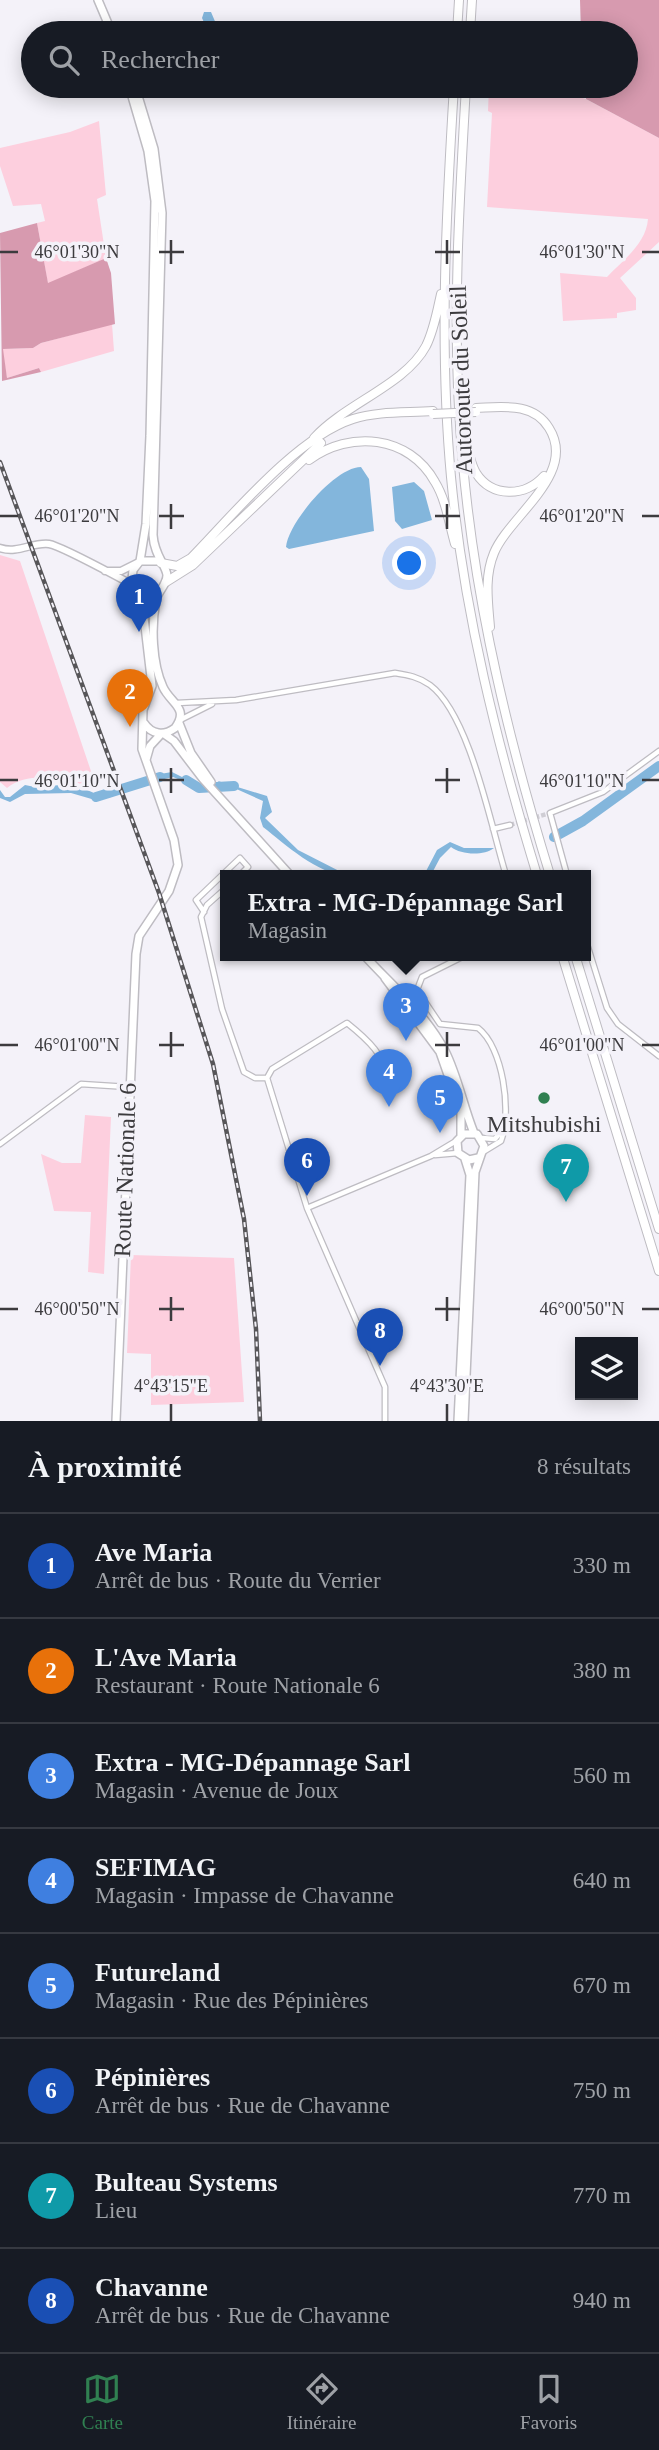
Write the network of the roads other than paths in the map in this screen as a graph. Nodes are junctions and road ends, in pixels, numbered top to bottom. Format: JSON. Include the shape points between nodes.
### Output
{"nodes":[{"id":1,"x":98,"y":0,"type":"edge"},
{"id":2,"x":459,"y":0,"type":"edge"},
{"id":3,"x":472,"y":0,"type":"edge"},
{"id":4,"x":107,"y":21,"type":"edge"},
{"id":5,"x":458,"y":21,"type":"edge"},
{"id":6,"x":471,"y":21,"type":"edge"},
{"id":7,"x":135,"y":98,"type":"edge"},
{"id":8,"x":453,"y":98,"type":"edge"},
{"id":9,"x":466,"y":98,"type":"edge"},
{"id":10,"x":160,"y":224,"type":"junction"},
{"id":11,"x":444,"y":279,"type":"junction"},
{"id":12,"x":459,"y":408,"type":"junction"},
{"id":13,"x":476,"y":410,"type":"junction"},
{"id":14,"x":433,"y":413,"type":"junction"},
{"id":15,"x":302,"y":450,"type":"junction"},
{"id":16,"x":295,"y":470,"type":"junction"},
{"id":17,"x":0,"y":548,"type":"edge"},
{"id":18,"x":139,"y":562,"type":"junction"},
{"id":19,"x":160,"y":562,"type":"junction"},
{"id":20,"x":100,"y":570,"type":"junction"},
{"id":21,"x":166,"y":582,"type":"junction"},
{"id":22,"x":466,"y":586,"type":"junction"},
{"id":23,"x":138,"y":589,"type":"junction"},
{"id":24,"x":160,"y":590,"type":"junction"},
{"id":25,"x":494,"y":672,"type":"junction"},
{"id":26,"x":169,"y":697,"type":"junction"},
{"id":27,"x":149,"y":700,"type":"junction"},
{"id":28,"x":177,"y":702,"type":"junction"},
{"id":29,"x":216,"y":703,"type":"junction"},
{"id":30,"x":144,"y":721,"type":"junction"},
{"id":31,"x":180,"y":721,"type":"junction"},
{"id":32,"x":162,"y":734,"type":"junction"},
{"id":33,"x":659,"y":751,"type":"edge"},
{"id":34,"x":148,"y":769,"type":"junction"},
{"id":35,"x":206,"y":780,"type":"junction"},
{"id":36,"x":510,"y":825,"type":"tunnel mouth"},
{"id":37,"x":493,"y":829,"type":"junction"},
{"id":38,"x":227,"y":870,"type":"edge"},
{"id":39,"x":245,"y":870,"type":"edge"},
{"id":40,"x":286,"y":870,"type":"edge"},
{"id":41,"x":504,"y":870,"type":"edge"},
{"id":42,"x":536,"y":870,"type":"edge"},
{"id":43,"x":549,"y":870,"type":"edge"},
{"id":44,"x":565,"y":870,"type":"edge"},
{"id":45,"x":220,"y":877,"type":"edge"},
{"id":46,"x":220,"y":895,"type":"edge"},
{"id":47,"x":204,"y":912,"type":"junction"},
{"id":48,"x":591,"y":958,"type":"edge"},
{"id":49,"x":369,"y":961,"type":"edge"},
{"id":50,"x":454,"y":961,"type":"edge"},
{"id":51,"x":564,"y":961,"type":"edge"},
{"id":52,"x":577,"y":961,"type":"edge"},
{"id":53,"x":385,"y":978,"type":"junction"},
{"id":54,"x":659,"y":1056,"type":"edge"},
{"id":55,"x":267,"y":1078,"type":"junction"},
{"id":56,"x":390,"y":1083,"type":"dead end"},
{"id":57,"x":128,"y":1087,"type":"junction"},
{"id":58,"x":504,"y":1127,"type":"junction"},
{"id":59,"x":474,"y":1133,"type":"junction"},
{"id":60,"x":459,"y":1138,"type":"junction"},
{"id":61,"x":482,"y":1138,"type":"junction"},
{"id":62,"x":0,"y":1144,"type":"edge"},
{"id":63,"x":480,"y":1155,"type":"junction"},
{"id":64,"x":430,"y":1156,"type":"junction"},
{"id":65,"x":461,"y":1156,"type":"junction"},
{"id":66,"x":307,"y":1208,"type":"junction"},
{"id":67,"x":659,"y":1228,"type":"edge"},
{"id":68,"x":659,"y":1271,"type":"edge"},
{"id":69,"x":116,"y":1421,"type":"edge"},
{"id":70,"x":385,"y":1421,"type":"edge"},
{"id":71,"x":458,"y":1421,"type":"edge"},
{"id":72,"x":464,"y":1421,"type":"edge"}],
"edges":[{"from":1,"to":4,"type":"main road"},
{"from":2,"to":5,"type":"highway"},
{"from":3,"to":6,"type":"highway"},
{"from":7,"to":10,"type":"main road"},
{"from":8,"to":11,"type":"highway","name":"Autoroute du Soleil"},
{"from":9,"to":12,"type":"highway","name":"Autoroute du Soleil","via":[[457,275]]},
{"from":10,"to":18,"type":"main road","via":[[146,524]]},
{"from":10,"to":19,"type":"main road","via":[[153,535]]},
{"from":11,"to":15,"type":"highway","via":[[431,336],[415,362],[346,410]]},
{"from":11,"to":22,"type":"highway","name":"Autoroute du Soleil","via":[[448,431]]},
{"from":12,"to":13,"type":"highway","via":[[472,464],[484,483],[511,492],[539,482],[552,458],[543,426],[518,411]]},
{"from":12,"to":25,"type":"highway","name":"Autoroute du Soleil","via":[[473,552]]},
{"from":13,"to":14,"type":"highway","bridge":true},
{"from":13,"to":25,"type":"highway","via":[[529,410],[549,428],[556,450],[549,476],[500,541],[490,564],[487,595]]},
{"from":14,"to":15,"type":"highway","via":[[353,419]]},
{"from":14,"to":16,"type":"highway","via":[[349,425],[321,442]]},
{"from":15,"to":19,"type":"highway","via":[[246,499],[186,562],[177,566]]},
{"from":16,"to":21,"type":"highway","via":[[193,565]]},
{"from":16,"to":22,"type":"highway","via":[[323,451],[353,441],[381,442],[409,454],[439,488]]},
{"from":17,"to":20,"type":"main road","via":[[13,551],[47,544]]},
{"from":18,"to":19,"type":"main road"},
{"from":18,"to":20,"type":"main road","via":[[121,571]]},
{"from":18,"to":23,"type":"main road","via":[[132,574]]},
{"from":19,"to":21,"type":"main road"},
{"from":20,"to":23,"type":"main road"},
{"from":21,"to":24,"type":"main road"},
{"from":22,"to":42,"type":"highway","name":"Autoroute du Soleil","via":[[496,736]]},
{"from":23,"to":24,"type":"main road","via":[[151,594]]},
{"from":23,"to":27,"type":"main road","via":[[151,667]]},
{"from":24,"to":26,"type":"main road","via":[[154,639],[161,684]]},
{"from":25,"to":43,"type":"highway","name":"Autoroute du Soleil"},
{"from":26,"to":27,"type":"main road"},
{"from":26,"to":28,"type":"main road"},
{"from":27,"to":30,"type":"main road","via":[[143,710]]},
{"from":28,"to":29,"type":"street"},
{"from":28,"to":31,"type":"main road"},
{"from":29,"to":31,"type":"street","via":[[188,713]]},
{"from":29,"to":37,"type":"street","via":[[395,673],[416,677],[432,686],[465,740]]},
{"from":30,"to":32,"type":"main road","via":[[148,729]]},
{"from":30,"to":34,"type":"main road","name":"Route Nationale 6","via":[[142,748]]},
{"from":31,"to":32,"type":"main road"},
{"from":31,"to":35,"type":"main road"},
{"from":32,"to":34,"type":"main road","via":[[150,746]]},
{"from":32,"to":35,"type":"main road","via":[[174,741]]},
{"from":33,"to":44,"type":"street","via":[[603,792],[551,813]]},
{"from":34,"to":57,"type":"main road","name":"Route Nationale 6","via":[[174,840],[178,865],[176,879],[139,936]]},
{"from":35,"to":40,"type":"main road"},
{"from":36,"to":37,"type":"street"},
{"from":37,"to":41,"type":"street"},
{"from":38,"to":39,"type":"street","via":[[240,858],[248,867]]},
{"from":45,"to":47,"type":"street","via":[[196,900]]},
{"from":46,"to":47,"type":"street"},
{"from":47,"to":55,"type":"street","via":[[203,929],[222,1009],[244,1072]]},
{"from":48,"to":54,"type":"street","via":[[607,1008],[618,1024]]},
{"from":49,"to":53,"type":"main road"},
{"from":50,"to":58,"type":"street","via":[[422,977],[418,994],[440,1024],[475,1027],[485,1035],[506,1087]]},
{"from":51,"to":68,"type":"highway"},
{"from":52,"to":67,"type":"highway"},
{"from":53,"to":59,"type":"main road","via":[[435,1034],[456,1077]]},
{"from":53,"to":60,"type":"main road","via":[[440,1052],[461,1112]]},
{"from":55,"to":56,"type":"street","via":[[272,1069],[347,1023],[371,1043],[388,1070]]},
{"from":55,"to":66,"type":"street"},
{"from":57,"to":62,"type":"street","via":[[81,1084]]},
{"from":57,"to":69,"type":"main road","name":"Route Nationale 6"},
{"from":58,"to":61,"type":"street","via":[[495,1139]]},
{"from":58,"to":63,"type":"street","via":[[501,1140]]},
{"from":59,"to":60,"type":"main road"},
{"from":59,"to":61,"type":"main road"},
{"from":60,"to":64,"type":"street"},
{"from":60,"to":65,"type":"main road"},
{"from":61,"to":63,"type":"main road"},
{"from":63,"to":65,"type":"main road"},
{"from":63,"to":72,"type":"main road"},
{"from":64,"to":65,"type":"street"},
{"from":64,"to":66,"type":"street"},
{"from":65,"to":71,"type":"main road","via":[[470,1175]]},
{"from":66,"to":70,"type":"street","via":[[385,1387]]}]}
